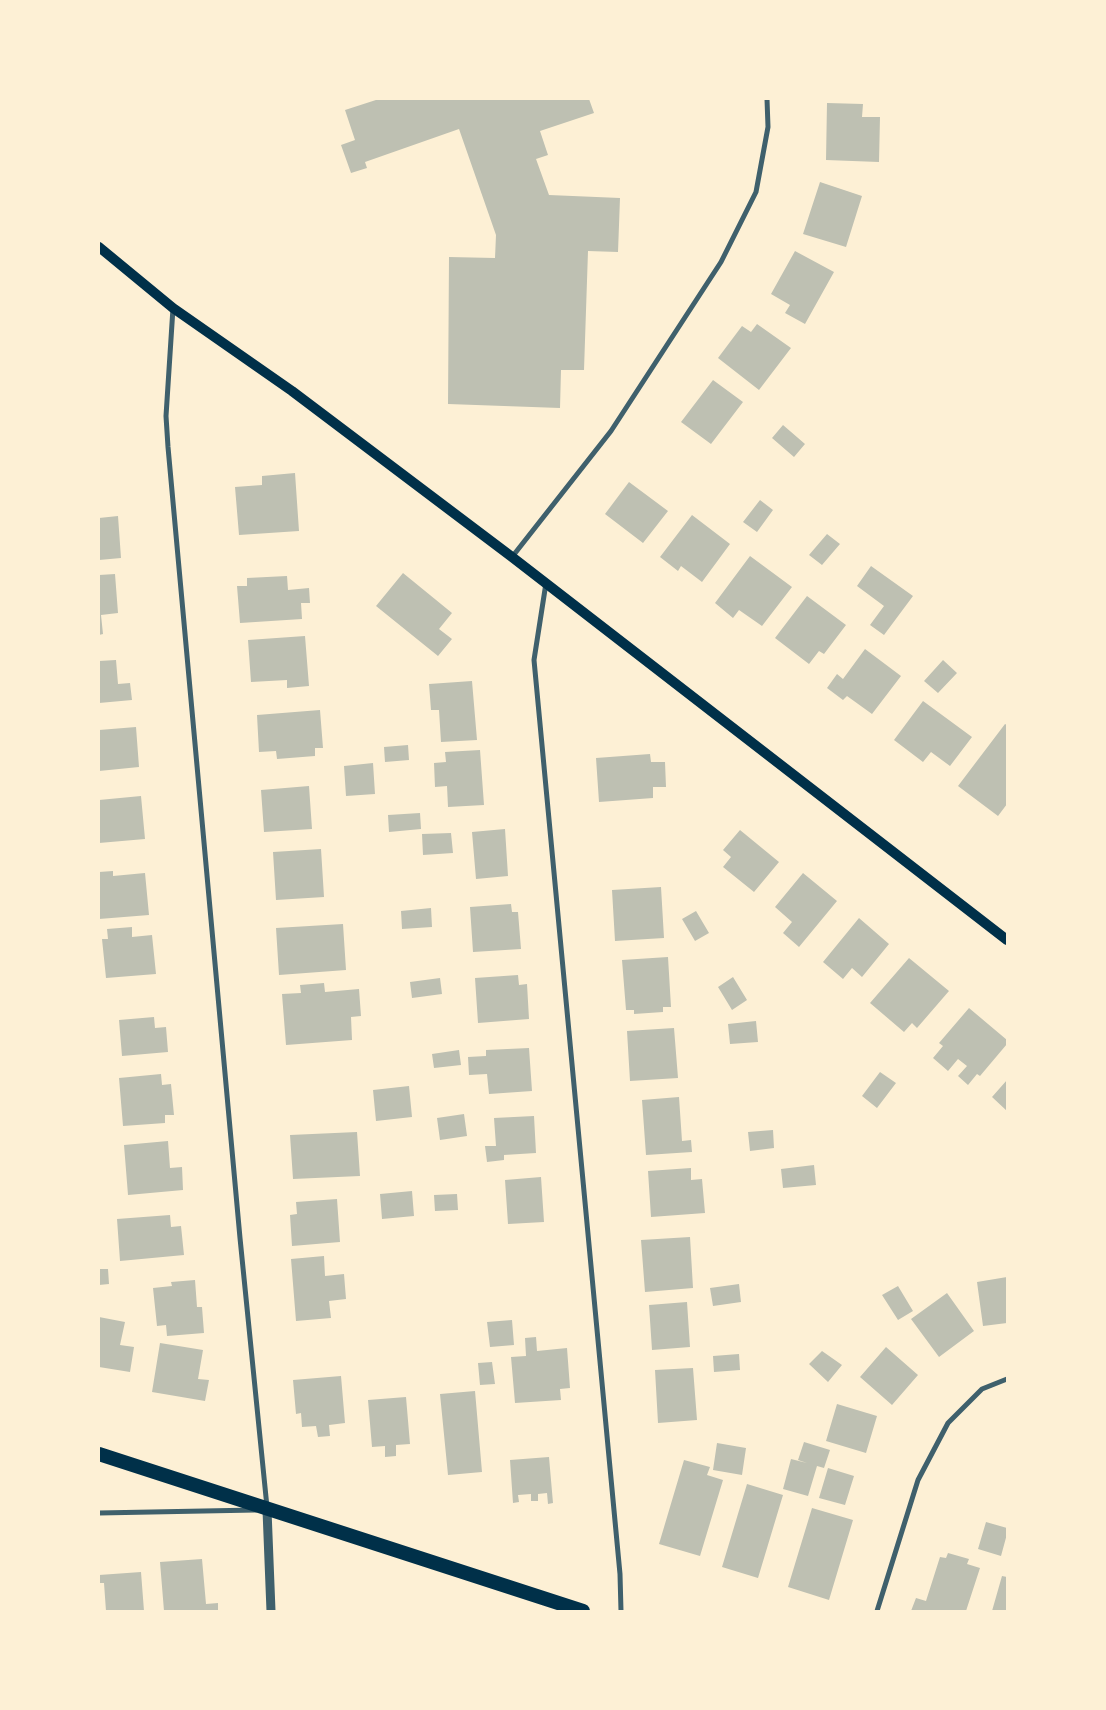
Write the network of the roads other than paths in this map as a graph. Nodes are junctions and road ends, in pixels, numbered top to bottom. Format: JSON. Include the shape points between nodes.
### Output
{"nodes":[{"id":1,"x":767,"y":99,"type":"edge"},
{"id":2,"x":99,"y":247,"type":"edge"},
{"id":3,"x":173,"y":308,"type":"junction"},
{"id":4,"x":512,"y":557,"type":"junction"},
{"id":5,"x":546,"y":582,"type":"junction"},
{"id":6,"x":1007,"y":940,"type":"edge"},
{"id":7,"x":1007,"y":1379,"type":"edge"},
{"id":8,"x":99,"y":1454,"type":"edge"},
{"id":9,"x":267,"y":1510,"type":"junction"},
{"id":10,"x":99,"y":1513,"type":"edge"},
{"id":11,"x":271,"y":1611,"type":"edge"},
{"id":12,"x":583,"y":1611,"type":"edge"},
{"id":13,"x":621,"y":1611,"type":"edge"},
{"id":14,"x":877,"y":1611,"type":"edge"}],
"edges":[{"from":1,"to":4,"type":"street","via":[[768,127],[756,192],[721,262],[611,431]]},
{"from":2,"to":3,"type":"main road"},
{"from":3,"to":4,"type":"main road","via":[[292,391]]},
{"from":3,"to":9,"type":"street","via":[[166,416],[168,447]]},
{"from":4,"to":5,"type":"main road"},
{"from":5,"to":6,"type":"main road"},
{"from":5,"to":13,"type":"street","via":[[534,660]]},
{"from":7,"to":14,"type":"street","via":[[982,1389],[948,1424],[918,1480]]},
{"from":8,"to":9,"type":"highway"},
{"from":9,"to":10,"type":"street"},
{"from":9,"to":11,"type":"street"},
{"from":9,"to":12,"type":"highway"}]}
